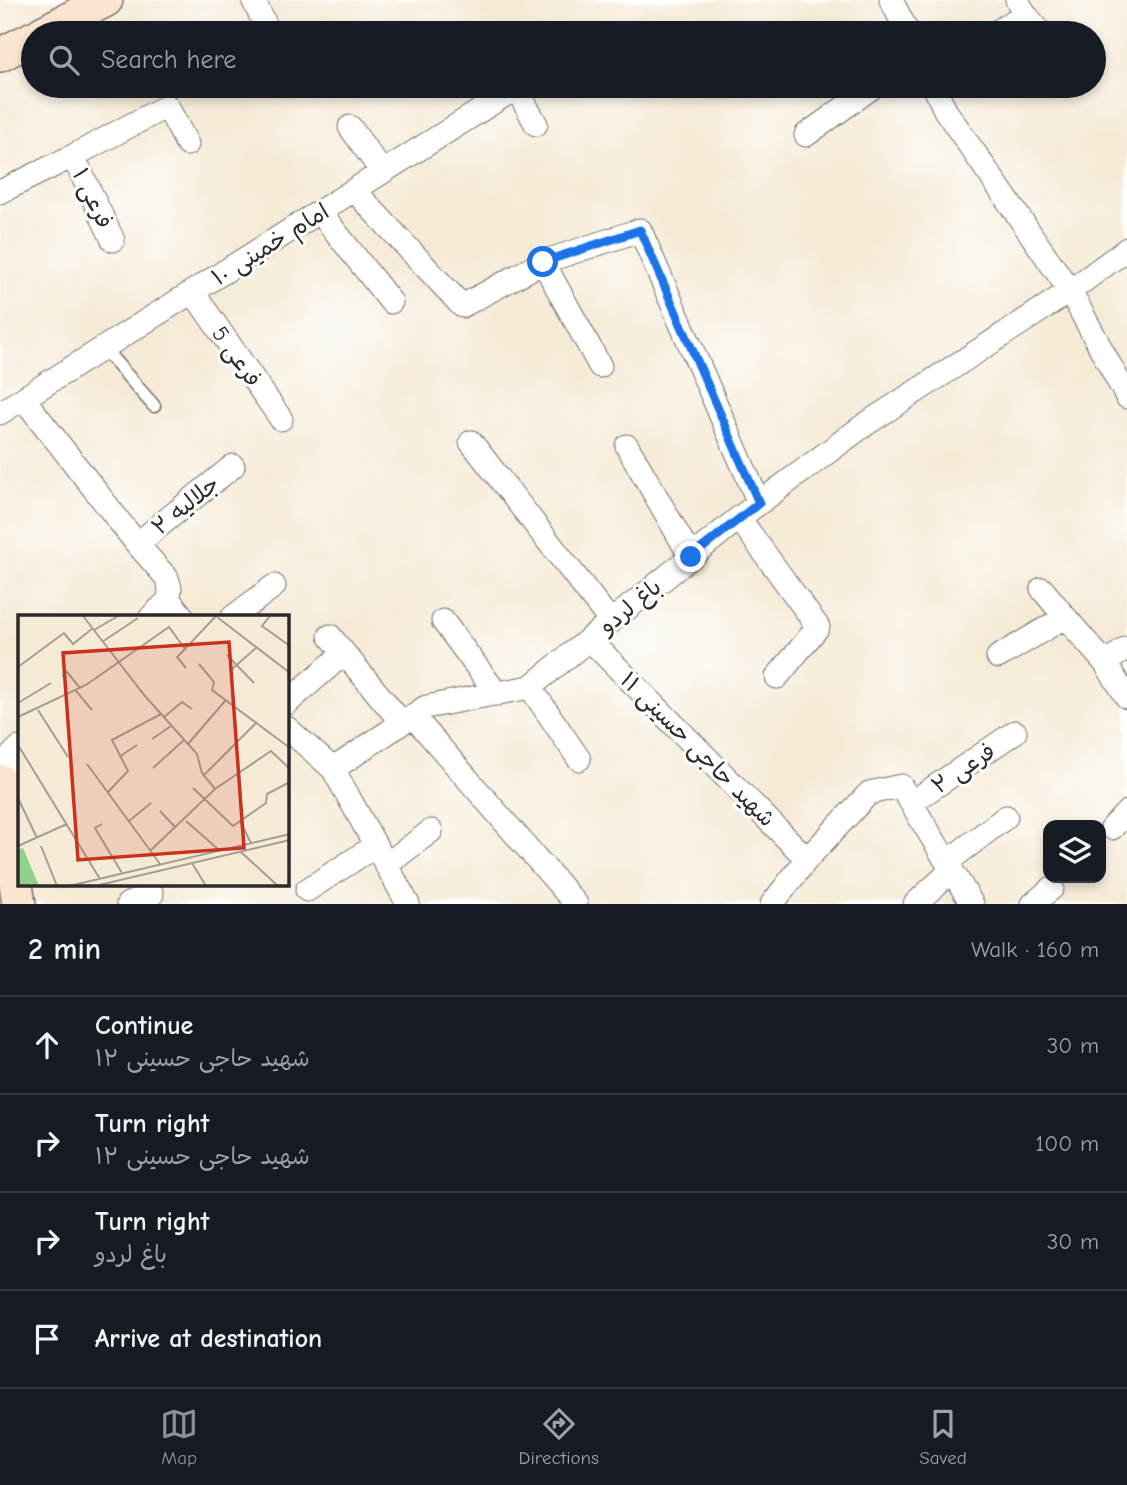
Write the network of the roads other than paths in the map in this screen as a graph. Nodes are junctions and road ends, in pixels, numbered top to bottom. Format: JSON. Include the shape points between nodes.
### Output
{"nodes":[{"id":1,"x":106,"y":0,"type":"edge"},
{"id":2,"x":253,"y":0,"type":"edge"},
{"id":3,"x":891,"y":0,"type":"edge"},
{"id":4,"x":1021,"y":7,"type":"edge"},
{"id":5,"x":65,"y":21,"type":"edge"},
{"id":6,"x":264,"y":21,"type":"edge"},
{"id":7,"x":902,"y":21,"type":"edge"},
{"id":8,"x":1007,"y":21,"type":"edge"},
{"id":9,"x":1032,"y":21,"type":"edge"},
{"id":10,"x":21,"y":44,"type":"edge"},
{"id":11,"x":0,"y":55,"type":"edge"},
{"id":12,"x":499,"y":98,"type":"edge"},
{"id":13,"x":522,"y":98,"type":"edge"},
{"id":14,"x":857,"y":98,"type":"edge"},
{"id":15,"x":940,"y":98,"type":"edge"},
{"id":16,"x":536,"y":124,"type":"dead end"},
{"id":17,"x":350,"y":127,"type":"dead end"},
{"id":18,"x":806,"y":135,"type":"dead end"},
{"id":19,"x":187,"y":144,"type":"dead end"},
{"id":20,"x":73,"y":156,"type":"junction"},
{"id":21,"x":382,"y":172,"type":"junction"},
{"id":22,"x":354,"y":190,"type":"junction"},
{"id":23,"x":0,"y":192,"type":"edge"},
{"id":24,"x":320,"y":212,"type":"junction"},
{"id":25,"x":113,"y":240,"type":"dead end"},
{"id":26,"x":1127,"y":249,"type":"edge"},
{"id":27,"x":543,"y":262,"type":"junction"},
{"id":28,"x":1070,"y":291,"type":"junction"},
{"id":29,"x":193,"y":292,"type":"junction"},
{"id":30,"x":391,"y":302,"type":"dead end"},
{"id":31,"x":104,"y":349,"type":"junction"},
{"id":32,"x":600,"y":366,"type":"dead end"},
{"id":33,"x":1127,"y":397,"type":"edge"},
{"id":34,"x":24,"y":399,"type":"junction"},
{"id":35,"x":154,"y":406,"type":"dead end"},
{"id":36,"x":0,"y":413,"type":"edge"},
{"id":37,"x":281,"y":419,"type":"dead end"},
{"id":38,"x":471,"y":442,"type":"dead end"},
{"id":39,"x":627,"y":446,"type":"dead end"},
{"id":40,"x":233,"y":466,"type":"dead end"},
{"id":41,"x":759,"y":503,"type":"junction"},
{"id":42,"x":739,"y":518,"type":"junction"},
{"id":43,"x":137,"y":544,"type":"junction"},
{"id":44,"x":691,"y":557,"type":"junction"},
{"id":45,"x":274,"y":586,"type":"dead end"},
{"id":46,"x":1042,"y":589,"type":"dead end"},
{"id":47,"x":176,"y":608,"type":"edge"},
{"id":48,"x":157,"y":615,"type":"edge"},
{"id":49,"x":236,"y":615,"type":"edge"},
{"id":50,"x":1065,"y":617,"type":"junction"},
{"id":51,"x":443,"y":621,"type":"dead end"},
{"id":52,"x":611,"y":622,"type":"junction"},
{"id":53,"x":589,"y":639,"type":"junction"},
{"id":54,"x":1127,"y":648,"type":"edge"},
{"id":55,"x":998,"y":657,"type":"dead end"},
{"id":56,"x":1105,"y":663,"type":"junction"},
{"id":57,"x":777,"y":677,"type":"dead end"},
{"id":58,"x":530,"y":687,"type":"junction"},
{"id":59,"x":497,"y":694,"type":"junction"},
{"id":60,"x":1127,"y":697,"type":"edge"},
{"id":61,"x":289,"y":702,"type":"edge"},
{"id":62,"x":407,"y":720,"type":"junction"},
{"id":63,"x":289,"y":730,"type":"edge"},
{"id":64,"x":1015,"y":732,"type":"dead end"},
{"id":65,"x":18,"y":749,"type":"edge"},
{"id":66,"x":579,"y":760,"type":"dead end"},
{"id":67,"x":0,"y":767,"type":"edge"},
{"id":68,"x":333,"y":769,"type":"junction"},
{"id":69,"x":0,"y":781,"type":"edge"},
{"id":70,"x":911,"y":803,"type":"junction"},
{"id":71,"x":1006,"y":817,"type":"dead end"},
{"id":72,"x":431,"y":831,"type":"dead end"},
{"id":73,"x":381,"y":856,"type":"junction"},
{"id":74,"x":807,"y":859,"type":"junction"},
{"id":75,"x":949,"y":866,"type":"junction"},
{"id":76,"x":18,"y":884,"type":"edge"},
{"id":77,"x":1052,"y":888,"type":"dead end"},
{"id":78,"x":307,"y":890,"type":"dead end"},
{"id":79,"x":152,"y":894,"type":"edge"},
{"id":80,"x":971,"y":903,"type":"edge"},
{"id":81,"x":128,"y":904,"type":"edge"},
{"id":82,"x":408,"y":904,"type":"edge"},
{"id":83,"x":576,"y":904,"type":"edge"},
{"id":84,"x":772,"y":904,"type":"edge"},
{"id":85,"x":915,"y":904,"type":"edge"},
{"id":86,"x":1033,"y":904,"type":"edge"}],
"edges":[{"from":1,"to":5,"type":"street"},
{"from":2,"to":6,"type":"street"},
{"from":3,"to":7,"type":"street"},
{"from":4,"to":8,"type":"street"},
{"from":4,"to":9,"type":"street"},
{"from":10,"to":11,"type":"street"},
{"from":12,"to":21,"type":"street","name":"امام خمینی ۱۰"},
{"from":13,"to":16,"type":"street"},
{"from":14,"to":18,"type":"street"},
{"from":15,"to":28,"type":"street"},
{"from":17,"to":21,"type":"street"},
{"from":19,"to":20,"type":"street","via":[[167,106]]},
{"from":20,"to":23,"type":"street"},
{"from":20,"to":25,"type":"street","name":"فرعی ۱"},
{"from":21,"to":22,"type":"street","name":"امام خمینی ۱۰"},
{"from":22,"to":24,"type":"street","name":"امام خمینی ۱۰"},
{"from":22,"to":27,"type":"street","via":[[462,306]]},
{"from":24,"to":29,"type":"street","name":"امام خمینی ۱۰"},
{"from":24,"to":30,"type":"street"},
{"from":26,"to":28,"type":"street","name":"باغ لردو"},
{"from":27,"to":32,"type":"street"},
{"from":27,"to":41,"type":"street","via":[[640,230]]},
{"from":28,"to":33,"type":"street"},
{"from":28,"to":41,"type":"street","name":"باغ لردو","via":[[863,426]]},
{"from":29,"to":31,"type":"street","name":"امام خمینی ۱۰"},
{"from":29,"to":37,"type":"street","name":"فرعی 5"},
{"from":31,"to":34,"type":"street","name":"امام خمینی ۱۰"},
{"from":31,"to":35,"type":"lane"},
{"from":34,"to":36,"type":"street","name":"امام خمینی ۱۰"},
{"from":34,"to":43,"type":"street"},
{"from":38,"to":52,"type":"street"},
{"from":39,"to":44,"type":"street"},
{"from":40,"to":43,"type":"street","name":"جلالیه ۲"},
{"from":41,"to":42,"type":"street","name":"باغ لردو"},
{"from":42,"to":44,"type":"street","name":"باغ لردو"},
{"from":42,"to":57,"type":"street","via":[[818,627]]},
{"from":43,"to":47,"type":"street","via":[[167,578]]},
{"from":44,"to":52,"type":"street","name":"باغ لردو"},
{"from":45,"to":49,"type":"street"},
{"from":46,"to":50,"type":"street"},
{"from":47,"to":48,"type":"street"},
{"from":50,"to":55,"type":"street"},
{"from":50,"to":56,"type":"street"},
{"from":51,"to":59,"type":"street"},
{"from":52,"to":53,"type":"street","name":"باغ لردو"},
{"from":53,"to":58,"type":"street","name":"باغ لردو"},
{"from":53,"to":74,"type":"street","name":"شهید حاجی حسینی ۱۱"},
{"from":54,"to":56,"type":"street"},
{"from":56,"to":60,"type":"street"},
{"from":58,"to":59,"type":"street","name":"باغ لردو"},
{"from":58,"to":66,"type":"street"},
{"from":59,"to":62,"type":"street","name":"باغ لردو","via":[[426,707]]},
{"from":61,"to":62,"type":"street","via":[[337,645]]},
{"from":62,"to":68,"type":"street","name":"باغ لردو"},
{"from":62,"to":83,"type":"street"},
{"from":63,"to":68,"type":"street"},
{"from":64,"to":70,"type":"street","name":"فرعی ۲"},
{"from":65,"to":67,"type":"street"},
{"from":68,"to":73,"type":"street"},
{"from":69,"to":76,"type":"street"},
{"from":70,"to":74,"type":"street","via":[[901,786],[869,793]]},
{"from":70,"to":75,"type":"street"},
{"from":71,"to":75,"type":"street"},
{"from":72,"to":73,"type":"street"},
{"from":73,"to":78,"type":"street"},
{"from":73,"to":82,"type":"street"},
{"from":74,"to":84,"type":"street"},
{"from":75,"to":80,"type":"street"},
{"from":75,"to":85,"type":"street"},
{"from":77,"to":86,"type":"street"},
{"from":79,"to":81,"type":"street"}]}
